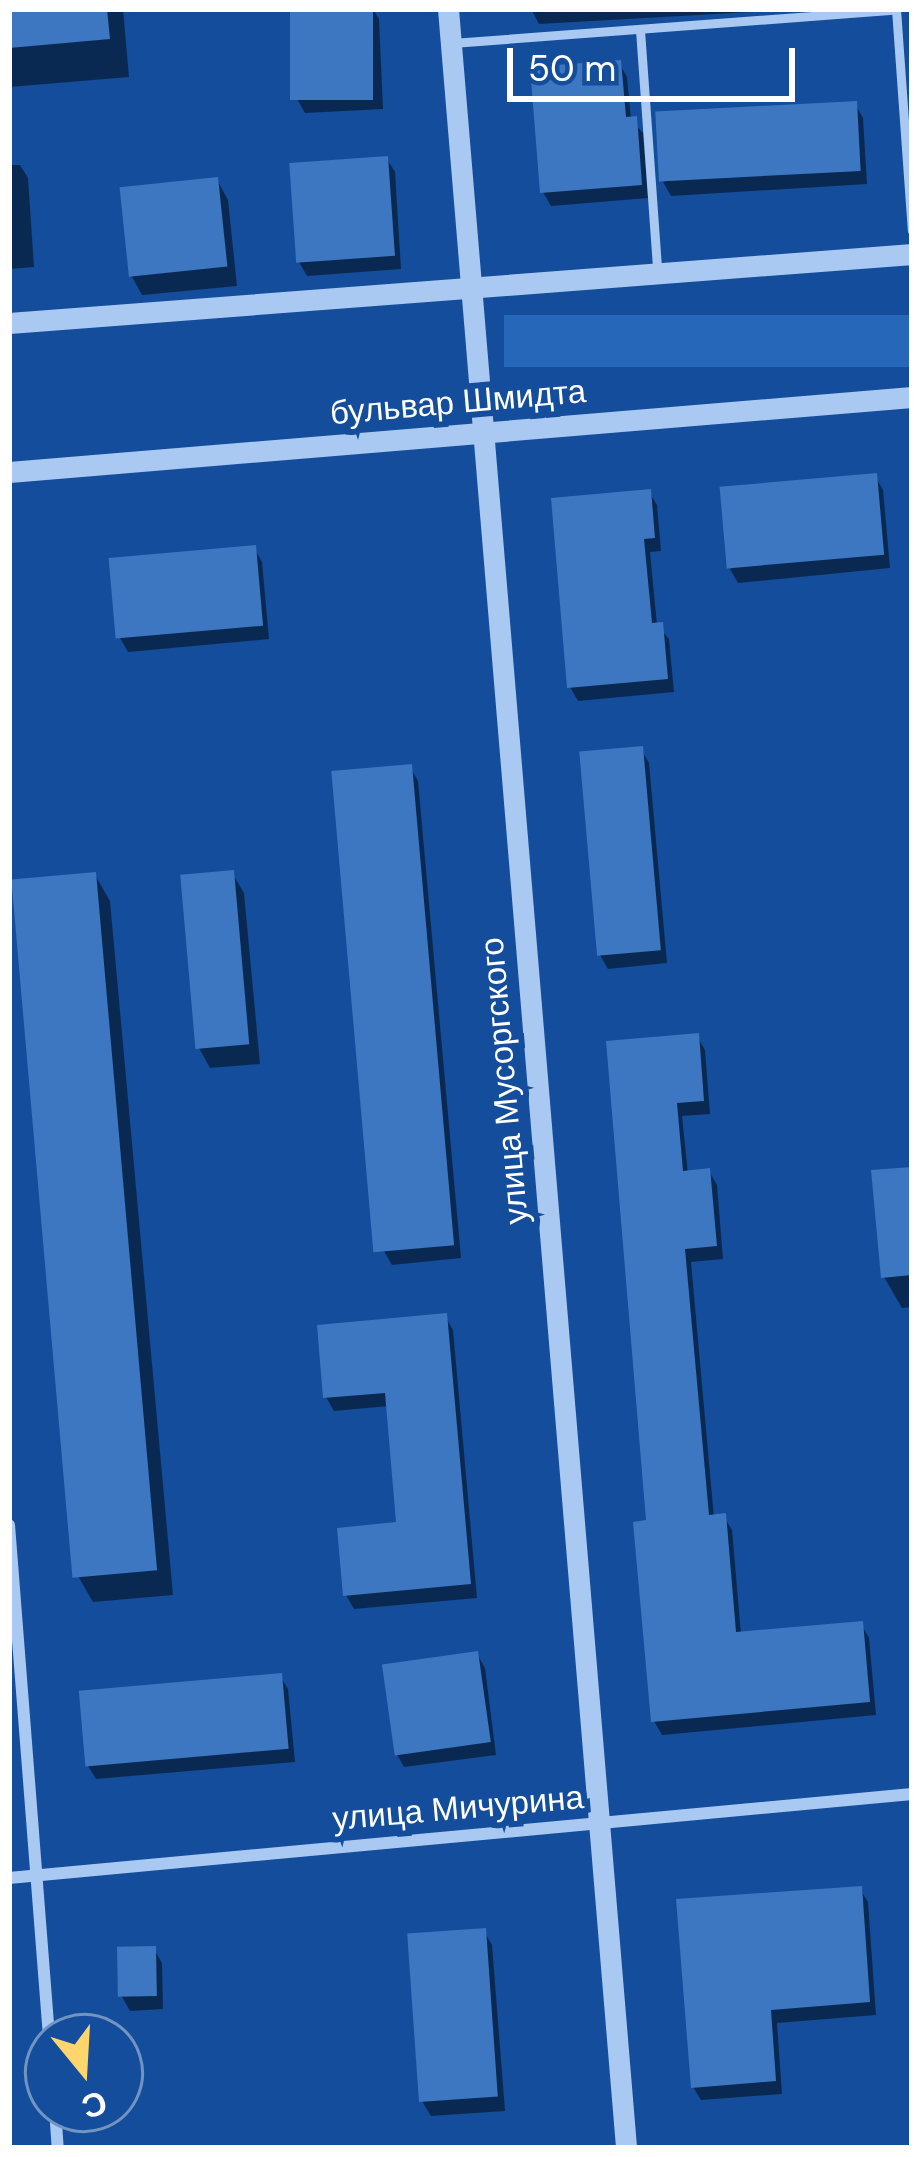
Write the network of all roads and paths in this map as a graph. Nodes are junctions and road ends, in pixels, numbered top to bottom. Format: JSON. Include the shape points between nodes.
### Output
{"nodes":[{"id":1,"x":448,"y":9,"type":"edge"},
{"id":2,"x":896,"y":10,"type":"edge"},
{"id":3,"x":640,"y":30,"type":"junction"},
{"id":4,"x":451,"y":43,"type":"junction"},
{"id":5,"x":912,"y":230,"type":"edge"},
{"id":6,"x":912,"y":254,"type":"edge"},
{"id":7,"x":658,"y":274,"type":"junction"},
{"id":8,"x":472,"y":288,"type":"junction"},
{"id":9,"x":9,"y":323,"type":"edge"},
{"id":10,"x":912,"y":397,"type":"edge"},
{"id":11,"x":484,"y":433,"type":"junction"},
{"id":12,"x":9,"y":472,"type":"edge"},
{"id":13,"x":9,"y":1525,"type":"edge"},
{"id":14,"x":16,"y":1699,"type":"edge"},
{"id":15,"x":912,"y":1794,"type":"edge"},
{"id":16,"x":599,"y":1822,"type":"junction"},
{"id":17,"x":37,"y":1876,"type":"junction"},
{"id":18,"x":9,"y":1878,"type":"edge"},
{"id":19,"x":47,"y":2013,"type":"edge"},
{"id":20,"x":626,"y":2148,"type":"edge"}],
"edges":[{"from":1,"to":4,"type":"street","name":"улица Мусоргского"},
{"from":2,"to":3,"type":"lane"},
{"from":2,"to":5,"type":"lane"},
{"from":3,"to":4,"type":"lane"},
{"from":3,"to":7,"type":"lane"},
{"from":4,"to":8,"type":"street","name":"улица Мусоргского"},
{"from":6,"to":7,"type":"street"},
{"from":7,"to":8,"type":"street"},
{"from":8,"to":9,"type":"street"},
{"from":8,"to":11,"type":"street","name":"улица Мусоргского"},
{"from":10,"to":11,"type":"street","name":"бульвар Шмидта"},
{"from":11,"to":12,"type":"street","name":"бульвар Шмидта"},
{"from":11,"to":16,"type":"street","name":"улица Мусоргского"},
{"from":13,"to":14,"type":"street"},
{"from":14,"to":17,"type":"street"},
{"from":15,"to":16,"type":"street","name":"улица Мичурина"},
{"from":16,"to":17,"type":"street","name":"улица Мичурина"},
{"from":16,"to":20,"type":"street","name":"улица Мусоргского"},
{"from":17,"to":18,"type":"street","name":"улица Мичурина"},
{"from":17,"to":19,"type":"street"}]}
